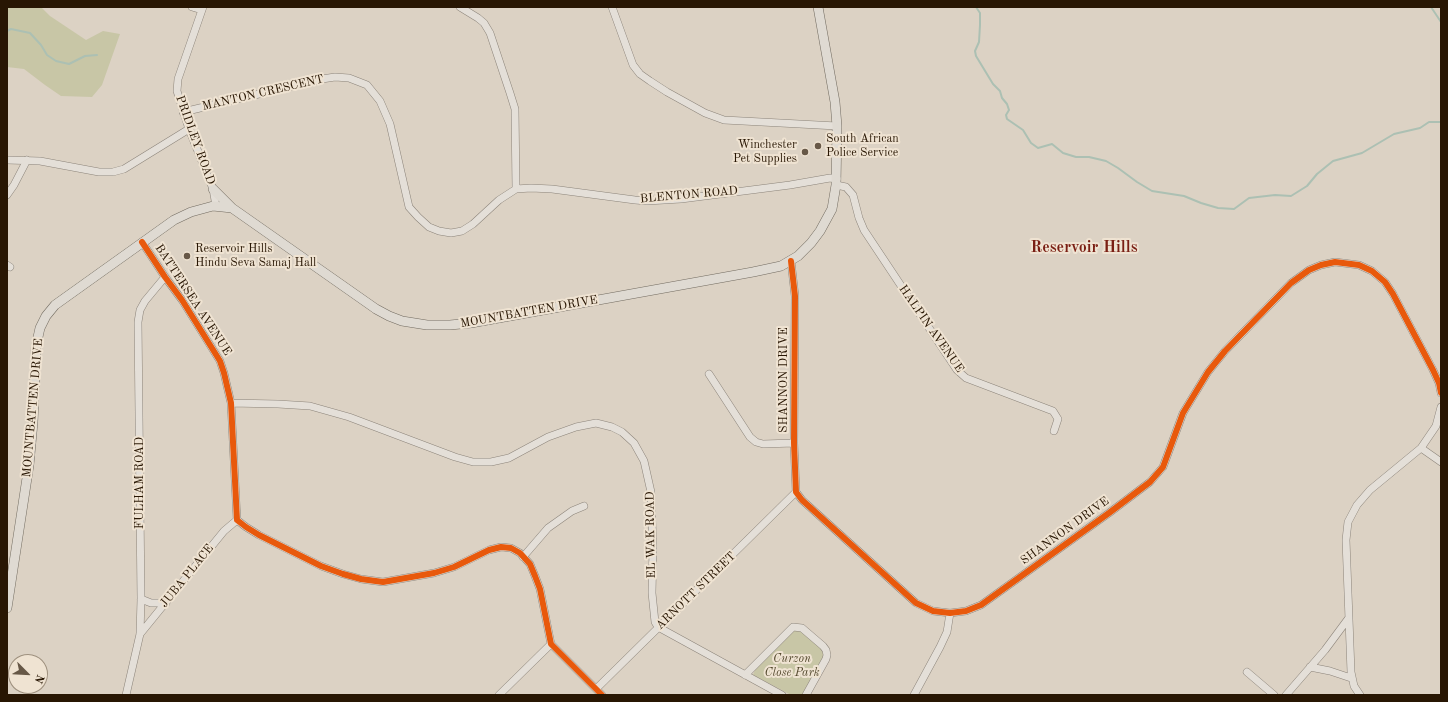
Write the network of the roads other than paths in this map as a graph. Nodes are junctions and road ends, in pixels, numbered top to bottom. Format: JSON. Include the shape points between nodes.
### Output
{"nodes":[{"id":1,"x":192,"y":7,"type":"edge"},
{"id":2,"x":460,"y":7,"type":"edge"},
{"id":3,"x":612,"y":7,"type":"edge"},
{"id":4,"x":818,"y":7,"type":"edge"},
{"id":5,"x":202,"y":9,"type":"edge"},
{"id":6,"x":183,"y":112,"type":"junction"},
{"id":7,"x":837,"y":126,"type":"junction"},
{"id":8,"x":189,"y":129,"type":"junction"},
{"id":9,"x":7,"y":160,"type":"edge"},
{"id":10,"x":27,"y":160,"type":"junction"},
{"id":11,"x":837,"y":182,"type":"junction"},
{"id":12,"x":213,"y":189,"type":"junction"},
{"id":13,"x":516,"y":189,"type":"junction"},
{"id":14,"x":7,"y":195,"type":"edge"},
{"id":15,"x":216,"y":206,"type":"junction"},
{"id":16,"x":232,"y":208,"type":"junction"},
{"id":17,"x":142,"y":242,"type":"junction"},
{"id":18,"x":791,"y":261,"type":"junction"},
{"id":19,"x":165,"y":277,"type":"junction"},
{"id":20,"x":709,"y":374,"type":"dead end"},
{"id":21,"x":1441,"y":393,"type":"edge"},
{"id":22,"x":231,"y":403,"type":"junction"},
{"id":23,"x":1441,"y":407,"type":"edge"},
{"id":24,"x":1054,"y":431,"type":"dead end"},
{"id":25,"x":794,"y":444,"type":"junction"},
{"id":26,"x":1421,"y":448,"type":"junction"},
{"id":27,"x":1441,"y":462,"type":"edge"},
{"id":28,"x":796,"y":492,"type":"junction"},
{"id":29,"x":584,"y":506,"type":"dead end"},
{"id":30,"x":237,"y":520,"type":"junction"},
{"id":31,"x":523,"y":557,"type":"junction"},
{"id":32,"x":141,"y":600,"type":"junction"},
{"id":33,"x":166,"y":602,"type":"junction"},
{"id":34,"x":7,"y":608,"type":"edge"},
{"id":35,"x":950,"y":613,"type":"junction"},
{"id":36,"x":1348,"y":619,"type":"junction"},
{"id":37,"x":658,"y":627,"type":"junction"},
{"id":38,"x":140,"y":634,"type":"junction"},
{"id":39,"x":551,"y":644,"type":"junction"},
{"id":40,"x":1310,"y":667,"type":"junction"},
{"id":41,"x":1246,"y":672,"type":"dead end"},
{"id":42,"x":744,"y":675,"type":"junction"},
{"id":43,"x":1352,"y":678,"type":"junction"},
{"id":44,"x":596,"y":688,"type":"junction"},
{"id":45,"x":126,"y":695,"type":"edge"},
{"id":46,"x":499,"y":695,"type":"edge"},
{"id":47,"x":602,"y":695,"type":"edge"},
{"id":48,"x":782,"y":695,"type":"edge"},
{"id":49,"x":806,"y":695,"type":"edge"},
{"id":50,"x":914,"y":695,"type":"edge"},
{"id":51,"x":1274,"y":695,"type":"edge"},
{"id":52,"x":1286,"y":695,"type":"edge"},
{"id":53,"x":1360,"y":695,"type":"edge"}],
"edges":[{"from":1,"to":5,"type":"street"},
{"from":2,"to":13,"type":"street","via":[[484,23],[490,33],[515,109]]},
{"from":3,"to":7,"type":"street","via":[[633,65],[640,74],[705,113],[724,120]]},
{"from":4,"to":7,"type":"main road","name":"MOUNTBATTEN DRIVE"},
{"from":5,"to":6,"type":"street","name":"PRIDLEY ROAD","via":[[178,79],[177,91]]},
{"from":6,"to":8,"type":"street","name":"PRIDLEY ROAD"},
{"from":6,"to":13,"type":"street","name":"MANTON CRESCENT","via":[[322,79],[349,78],[367,85],[380,101],[390,124],[409,207],[429,227],[451,233],[462,231]]},
{"from":7,"to":11,"type":"main road","name":"MOUNTBATTEN DRIVE"},
{"from":8,"to":10,"type":"street","via":[[124,169],[113,172]]},
{"from":8,"to":12,"type":"street","name":"PRIDLEY ROAD"},
{"from":9,"to":10,"type":"street"},
{"from":10,"to":14,"type":"street"},
{"from":11,"to":13,"type":"street","name":"BLENTON ROAD","via":[[830,178],[681,199],[647,201],[552,189]]},
{"from":11,"to":18,"type":"main road","name":"MOUNTBATTEN DRIVE","via":[[834,201],[824,225],[811,243]]},
{"from":11,"to":24,"type":"street","name":"HALPIN AVENUE","via":[[851,191],[864,230],[957,370],[966,378],[1053,411],[1058,419]]},
{"from":12,"to":15,"type":"street","name":"PRIDLEY ROAD"},
{"from":12,"to":16,"type":"main road"},
{"from":15,"to":16,"type":"main road","name":"MOUNTBATTEN DRIVE"},
{"from":15,"to":17,"type":"main road","name":"MOUNTBATTEN DRIVE","via":[[202,208],[174,220]]},
{"from":16,"to":18,"type":"main road","name":"MOUNTBATTEN DRIVE","via":[[376,309],[402,321],[427,325],[471,324],[770,269]]},
{"from":17,"to":19,"type":"street","name":"BATTERSEA AVENUE"},
{"from":17,"to":34,"type":"main road","name":"MOUNTBATTEN DRIVE","via":[[55,305],[40,328],[36,346],[29,465]]},
{"from":18,"to":25,"type":"street","name":"SHANNON DRIVE","via":[[795,296]]},
{"from":19,"to":22,"type":"street","name":"BATTERSEA AVENUE","via":[[220,361]]},
{"from":19,"to":32,"type":"street","name":"FULHAM ROAD","via":[[145,301],[138,322]]},
{"from":20,"to":25,"type":"street","via":[[750,437],[756,442]]},
{"from":21,"to":35,"type":"street","name":"SHANNON DRIVE","via":[[1434,370],[1393,294],[1381,277],[1368,268],[1347,262],[1328,263],[1309,270],[1291,283],[1208,372],[1185,410],[1165,463],[1155,477],[981,605],[966,611]]},
{"from":22,"to":30,"type":"street","name":"BATTERSEA AVENUE"},
{"from":22,"to":37,"type":"street","name":"EL WAK ROAD","via":[[310,406],[349,417],[455,458],[473,462],[509,458],[548,437],[576,427],[596,424],[622,432],[634,443],[644,461],[651,492],[652,593],[655,622]]},
{"from":23,"to":26,"type":"street","via":[[1436,426]]},
{"from":25,"to":28,"type":"street","name":"SHANNON DRIVE"},
{"from":26,"to":27,"type":"street"},
{"from":26,"to":36,"type":"street","via":[[1370,490],[1357,505],[1348,522]]},
{"from":28,"to":35,"type":"street","name":"SHANNON DRIVE","via":[[916,602],[933,612]]},
{"from":28,"to":37,"type":"street","name":"ARNOTT STREET"},
{"from":29,"to":31,"type":"street","via":[[548,528]]},
{"from":30,"to":31,"type":"street","via":[[259,535],[321,566],[361,579],[383,582],[434,573],[502,547],[511,548]]},
{"from":30,"to":33,"type":"street","name":"JUBA PLACE","via":[[224,531]]},
{"from":31,"to":39,"type":"street","via":[[530,564],[540,589]]},
{"from":32,"to":33,"type":"street","via":[[151,603]]},
{"from":32,"to":38,"type":"street","name":"FULHAM ROAD"},
{"from":33,"to":38,"type":"street","name":"JUBA PLACE"},
{"from":35,"to":50,"type":"street","via":[[947,632]]},
{"from":36,"to":40,"type":"street"},
{"from":36,"to":43,"type":"street"},
{"from":37,"to":42,"type":"street"},
{"from":37,"to":44,"type":"street","name":"ARNOTT STREET"},
{"from":38,"to":45,"type":"street","name":"FULHAM ROAD"},
{"from":39,"to":44,"type":"street"},
{"from":39,"to":46,"type":"street"},
{"from":40,"to":43,"type":"street"},
{"from":40,"to":52,"type":"street"},
{"from":41,"to":51,"type":"street"},
{"from":42,"to":48,"type":"street"},
{"from":42,"to":49,"type":"street","via":[[793,627],[802,628],[823,646],[827,655]]},
{"from":43,"to":53,"type":"street"},
{"from":44,"to":47,"type":"street"}]}
